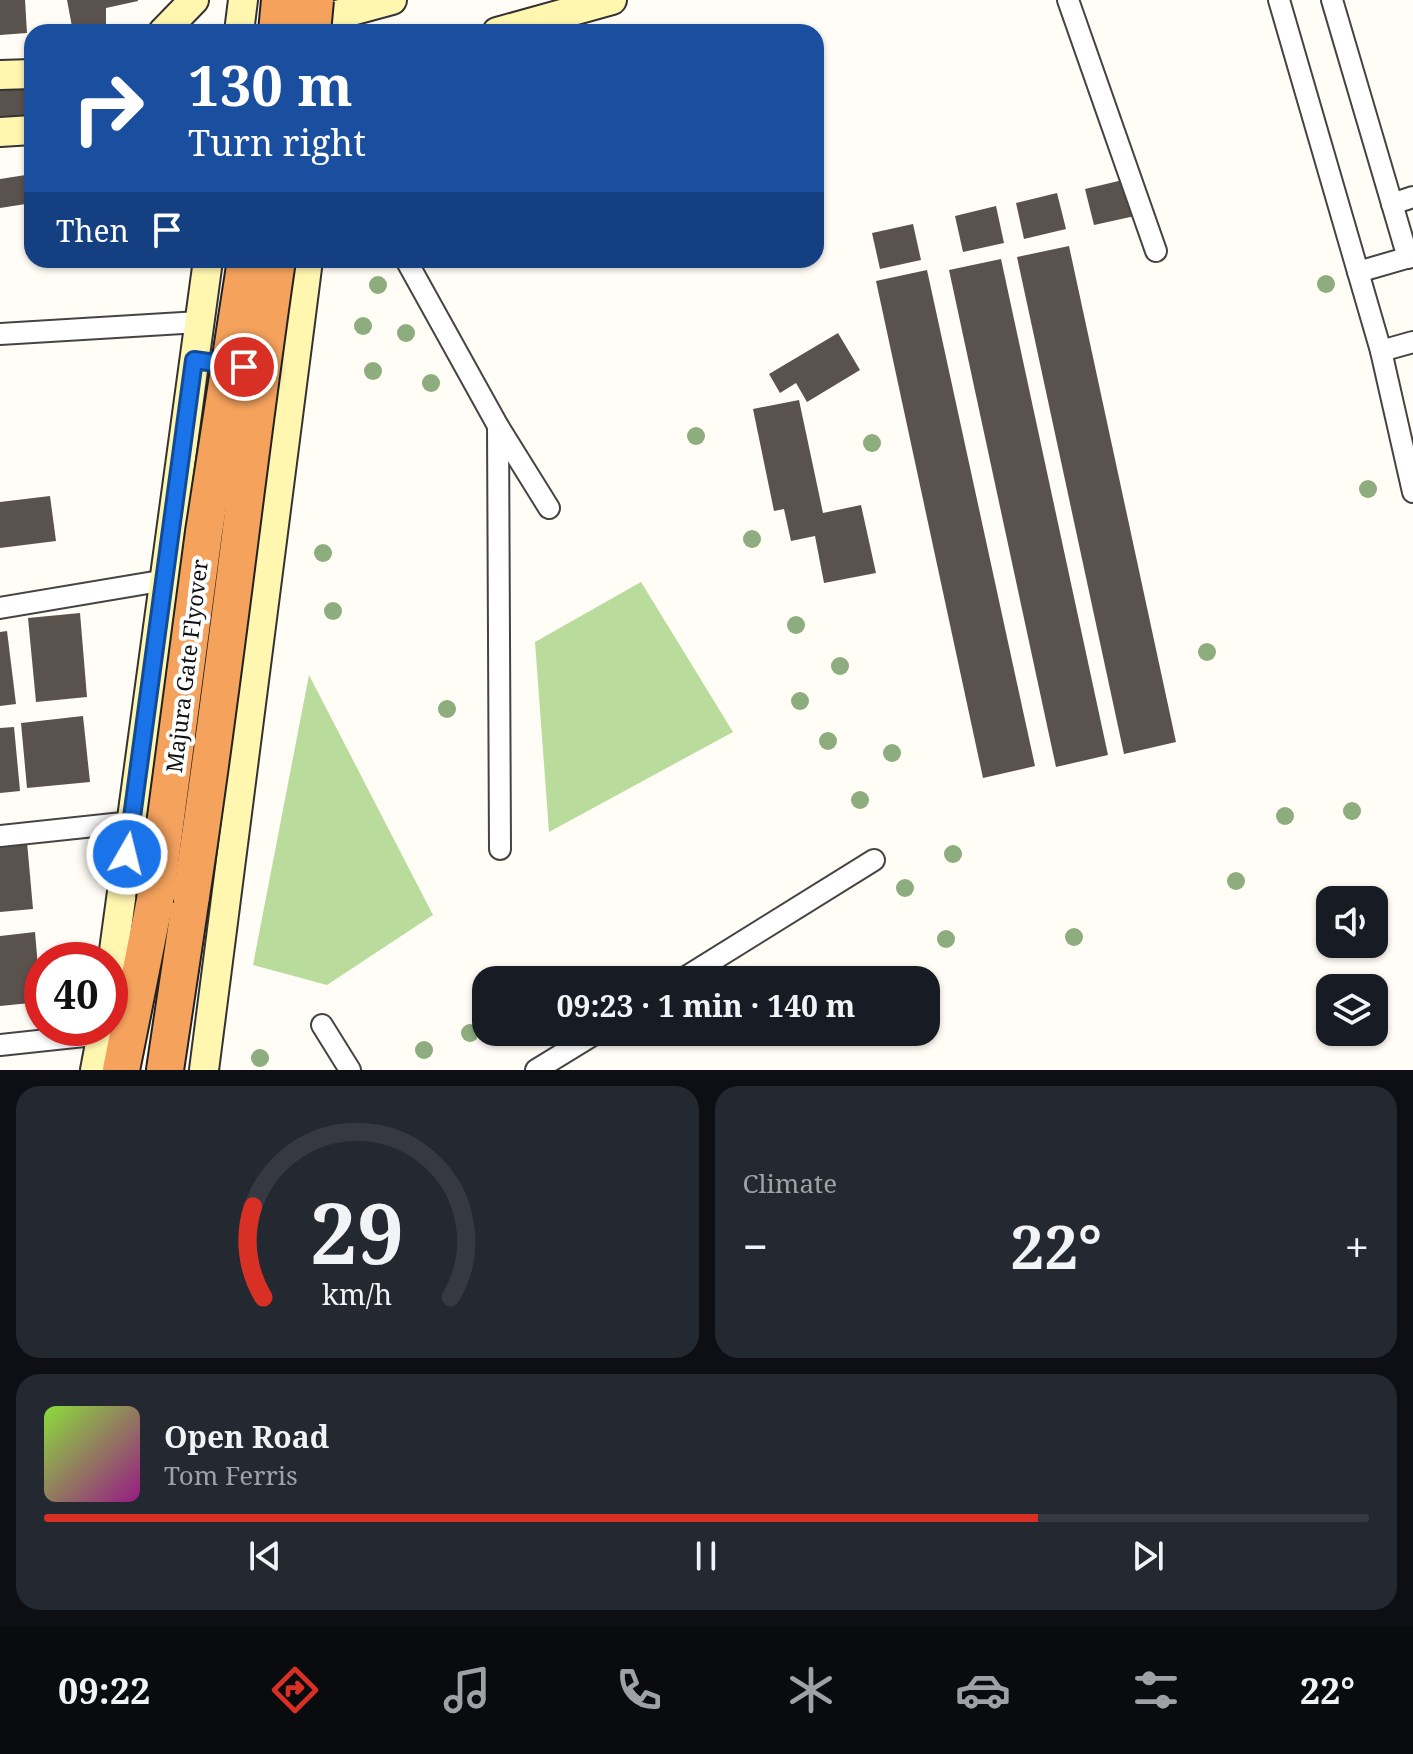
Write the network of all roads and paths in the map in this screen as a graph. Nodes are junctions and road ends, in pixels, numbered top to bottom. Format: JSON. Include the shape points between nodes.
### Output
{"nodes":[{"id":1,"x":194,"y":0,"type":"edge"},
{"id":2,"x":243,"y":0,"type":"edge"},
{"id":3,"x":280,"y":0,"type":"edge"},
{"id":4,"x":392,"y":0,"type":"edge"},
{"id":5,"x":612,"y":0,"type":"edge"},
{"id":6,"x":1068,"y":0,"type":"edge"},
{"id":7,"x":1279,"y":0,"type":"edge"},
{"id":8,"x":1332,"y":0,"type":"edge"},
{"id":9,"x":330,"y":16,"type":"edge"},
{"id":10,"x":171,"y":24,"type":"edge"},
{"id":11,"x":240,"y":24,"type":"edge"},
{"id":12,"x":277,"y":24,"type":"edge"},
{"id":13,"x":303,"y":24,"type":"edge"},
{"id":14,"x":526,"y":24,"type":"edge"},
{"id":15,"x":24,"y":74,"type":"edge"},
{"id":16,"x":0,"y":75,"type":"edge"},
{"id":17,"x":24,"y":130,"type":"edge"},
{"id":18,"x":0,"y":132,"type":"edge"},
{"id":19,"x":1413,"y":197,"type":"edge"},
{"id":20,"x":1392,"y":204,"type":"junction"},
{"id":21,"x":1156,"y":251,"type":"dead end"},
{"id":22,"x":1410,"y":257,"type":"edge"},
{"id":23,"x":190,"y":268,"type":"edge"},
{"id":24,"x":207,"y":268,"type":"edge"},
{"id":25,"x":245,"y":268,"type":"edge"},
{"id":26,"x":276,"y":268,"type":"edge"},
{"id":27,"x":307,"y":268,"type":"edge"},
{"id":28,"x":410,"y":268,"type":"edge"},
{"id":29,"x":1358,"y":272,"type":"junction"},
{"id":30,"x":200,"y":313,"type":"junction"},
{"id":31,"x":0,"y":334,"type":"edge"},
{"id":32,"x":1413,"y":342,"type":"edge"},
{"id":33,"x":1381,"y":351,"type":"junction"},
{"id":34,"x":194,"y":360,"type":"junction"},
{"id":35,"x":293,"y":373,"type":"junction"},
{"id":36,"x":498,"y":426,"type":"junction"},
{"id":37,"x":1413,"y":492,"type":"edge"},
{"id":38,"x":549,"y":508,"type":"dead end"},
{"id":39,"x":166,"y":580,"type":"junction"},
{"id":40,"x":0,"y":608,"type":"edge"},
{"id":41,"x":132,"y":822,"type":"junction"},
{"id":42,"x":0,"y":836,"type":"edge"},
{"id":43,"x":500,"y":849,"type":"dead end"},
{"id":44,"x":874,"y":860,"type":"dead end"},
{"id":45,"x":115,"y":942,"type":"edge"},
{"id":46,"x":704,"y":966,"type":"edge"},
{"id":47,"x":322,"y":1025,"type":"dead end"},
{"id":48,"x":24,"y":1042,"type":"edge"},
{"id":49,"x":0,"y":1045,"type":"edge"},
{"id":50,"x":100,"y":1046,"type":"edge"},
{"id":51,"x":576,"y":1046,"type":"edge"},
{"id":52,"x":539,"y":1069,"type":"edge"},
{"id":53,"x":95,"y":1070,"type":"edge"},
{"id":54,"x":121,"y":1070,"type":"edge"},
{"id":55,"x":165,"y":1070,"type":"edge"},
{"id":56,"x":204,"y":1070,"type":"edge"},
{"id":57,"x":350,"y":1070,"type":"edge"}],
"edges":[{"from":1,"to":10,"type":"street"},
{"from":2,"to":11,"type":"street"},
{"from":3,"to":12,"type":"highway","bridge":true},
{"from":4,"to":9,"type":"street"},
{"from":5,"to":14,"type":"street"},
{"from":6,"to":21,"type":"street"},
{"from":7,"to":29,"type":"street"},
{"from":8,"to":20,"type":"street"},
{"from":9,"to":13,"type":"street"},
{"from":15,"to":16,"type":"street"},
{"from":17,"to":18,"type":"street"},
{"from":19,"to":20,"type":"street"},
{"from":20,"to":22,"type":"street"},
{"from":22,"to":29,"type":"street"},
{"from":23,"to":30,"type":"street"},
{"from":24,"to":30,"type":"street"},
{"from":25,"to":54,"type":"highway","name":"Majura Gate Flyover","bridge":true,"via":[[155,900]]},
{"from":26,"to":55,"type":"highway","name":"Majura Gate Flyover","bridge":true,"via":[[211,768]]},
{"from":27,"to":35,"type":"street"},
{"from":28,"to":36,"type":"street"},
{"from":29,"to":33,"type":"street"},
{"from":30,"to":31,"type":"street"},
{"from":30,"to":34,"type":"street"},
{"from":32,"to":33,"type":"street"},
{"from":33,"to":37,"type":"street"},
{"from":34,"to":35,"type":"street"},
{"from":34,"to":39,"type":"street"},
{"from":35,"to":56,"type":"street"},
{"from":36,"to":38,"type":"street"},
{"from":36,"to":43,"type":"street"},
{"from":39,"to":40,"type":"street"},
{"from":39,"to":41,"type":"street"},
{"from":41,"to":42,"type":"street"},
{"from":41,"to":45,"type":"street"},
{"from":44,"to":46,"type":"street"},
{"from":47,"to":57,"type":"street"},
{"from":48,"to":49,"type":"street"},
{"from":50,"to":53,"type":"street"},
{"from":51,"to":52,"type":"street"}]}
